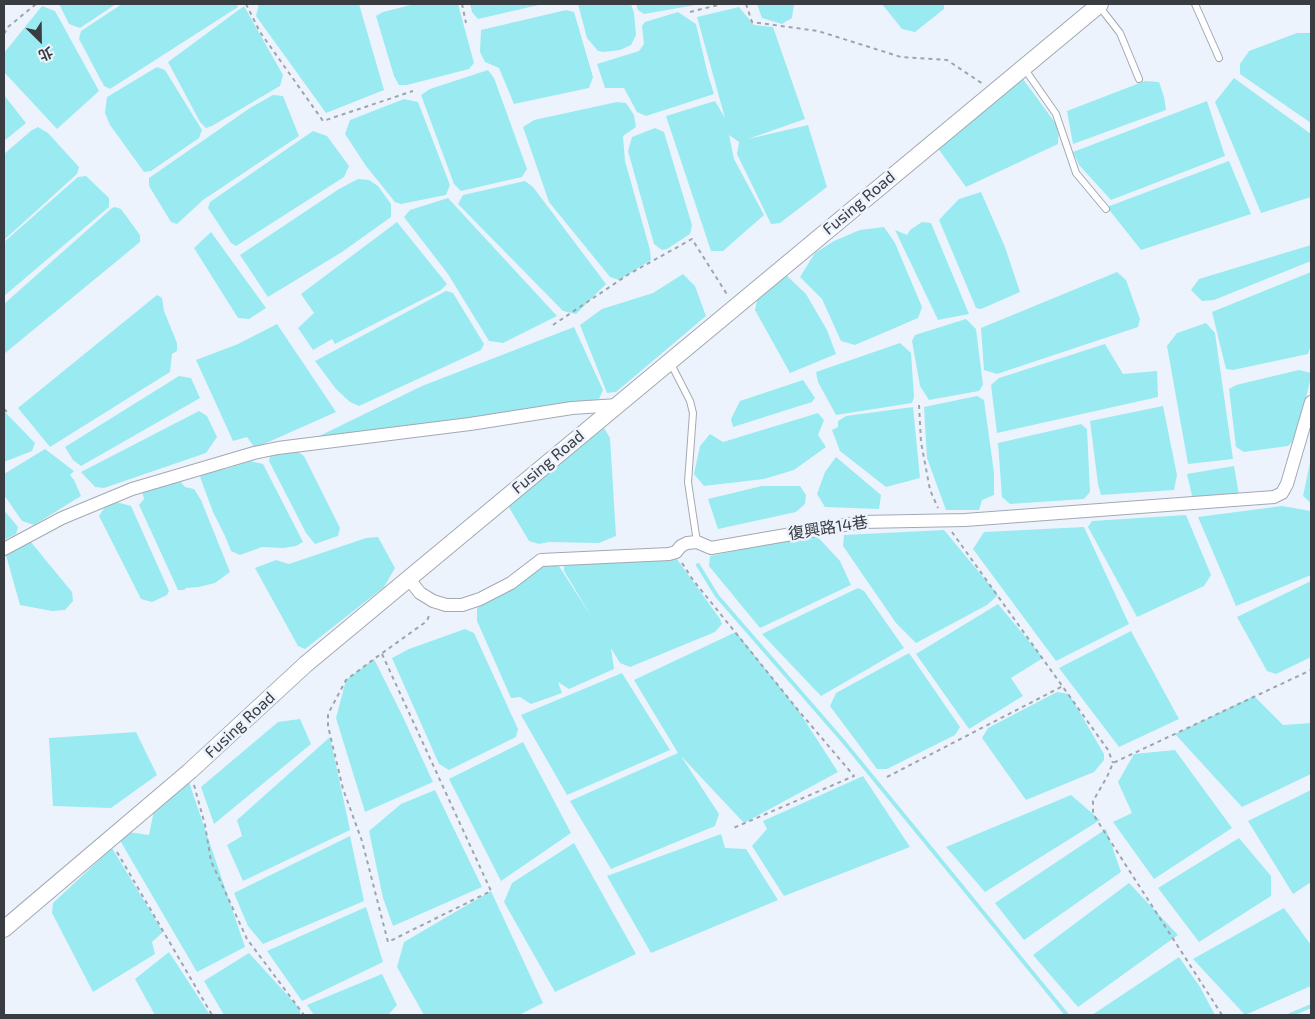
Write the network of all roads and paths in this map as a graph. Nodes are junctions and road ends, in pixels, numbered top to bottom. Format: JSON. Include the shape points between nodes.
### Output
{"nodes":[{"id":1,"x":36,"y":4,"type":"edge"},
{"id":2,"x":246,"y":4,"type":"edge"},
{"id":3,"x":462,"y":4,"type":"edge"},
{"id":4,"x":722,"y":4,"type":"edge"},
{"id":5,"x":746,"y":4,"type":"edge"},
{"id":6,"x":1098,"y":4,"type":"edge"},
{"id":7,"x":1195,"y":4,"type":"edge"},
{"id":8,"x":690,"y":12,"type":"dead end"},
{"id":9,"x":466,"y":23,"type":"dead end"},
{"id":10,"x":4,"y":34,"type":"edge"},
{"id":11,"x":1219,"y":58,"type":"dead end"},
{"id":12,"x":1023,"y":67,"type":"junction"},
{"id":13,"x":1139,"y":79,"type":"dead end"},
{"id":14,"x":413,"y":90,"type":"dead end"},
{"id":15,"x":994,"y":91,"type":"junction"},
{"id":16,"x":1106,"y":209,"type":"dead end"},
{"id":17,"x":734,"y":307,"type":"junction"},
{"id":18,"x":553,"y":325,"type":"dead end"},
{"id":19,"x":670,"y":362,"type":"junction"},
{"id":20,"x":1311,"y":402,"type":"edge"},
{"id":21,"x":618,"y":405,"type":"junction"},
{"id":22,"x":919,"y":405,"type":"dead end"},
{"id":23,"x":4,"y":408,"type":"edge"},
{"id":24,"x":8,"y":413,"type":"dead end"},
{"id":25,"x":944,"y":520,"type":"junction"},
{"id":26,"x":697,"y":542,"type":"junction"},
{"id":27,"x":4,"y":549,"type":"edge"},
{"id":28,"x":676,"y":552,"type":"junction"},
{"id":29,"x":409,"y":579,"type":"junction"},
{"id":30,"x":433,"y":601,"type":"junction"},
{"id":31,"x":382,"y":654,"type":"junction"},
{"id":32,"x":1311,"y":670,"type":"edge"},
{"id":33,"x":1063,"y":686,"type":"junction"},
{"id":34,"x":1113,"y":764,"type":"junction"},
{"id":35,"x":190,"y":771,"type":"junction"},
{"id":36,"x":887,"y":777,"type":"dead end"},
{"id":37,"x":731,"y":829,"type":"dead end"},
{"id":38,"x":109,"y":839,"type":"junction"},
{"id":39,"x":4,"y":929,"type":"edge"},
{"id":40,"x":212,"y":1015,"type":"edge"},
{"id":41,"x":304,"y":1015,"type":"edge"},
{"id":42,"x":1222,"y":1015,"type":"edge"}],
"edges":[{"from":1,"to":10,"type":"path"},
{"from":2,"to":14,"type":"path","via":[[260,32],[323,121]]},
{"from":3,"to":9,"type":"path"},
{"from":4,"to":8,"type":"path"},
{"from":5,"to":15,"type":"path","via":[[752,22],[818,31],[900,58],[947,60]]},
{"from":6,"to":12,"type":"street","name":"Fusing Road"},
{"from":6,"to":13,"type":"lane","via":[[1120,32]]},
{"from":7,"to":11,"type":"lane"},
{"from":12,"to":15,"type":"street","name":"Fusing Road"},
{"from":12,"to":16,"type":"lane","via":[[1056,114],[1076,173]]},
{"from":15,"to":17,"type":"street","name":"Fusing Road"},
{"from":17,"to":18,"type":"path","via":[[692,239],[629,274]]},
{"from":17,"to":19,"type":"street","name":"Fusing Road"},
{"from":19,"to":21,"type":"street","name":"Fusing Road"},
{"from":19,"to":26,"type":"lane","via":[[693,413],[688,482]]},
{"from":20,"to":25,"type":"street","name":"復興路14巷","via":[[1287,484],[1282,493],[1274,497]]},
{"from":21,"to":27,"type":"street","via":[[572,408],[254,453],[132,489],[62,518]]},
{"from":21,"to":29,"type":"street","name":"Fusing Road"},
{"from":22,"to":25,"type":"path","via":[[921,442],[930,490]]},
{"from":23,"to":24,"type":"path"},
{"from":25,"to":26,"type":"street","name":"復興路14巷","via":[[861,522],[711,548]]},
{"from":25,"to":33,"type":"path"},
{"from":26,"to":28,"type":"street","via":[[682,546]]},
{"from":28,"to":30,"type":"street","via":[[541,560],[511,583],[480,599],[462,605]]},
{"from":28,"to":37,"type":"path","via":[[699,587],[854,776]]},
{"from":29,"to":30,"type":"street","via":[[420,593]]},
{"from":29,"to":35,"type":"street","name":"Fusing Road","via":[[306,664]]},
{"from":30,"to":31,"type":"path","via":[[427,622]]},
{"from":31,"to":31,"type":"path","via":[[346,680],[328,714],[328,726],[388,942],[491,892]]},
{"from":32,"to":34,"type":"path"},
{"from":33,"to":34,"type":"path","via":[[1108,750]]},
{"from":33,"to":36,"type":"path"},
{"from":34,"to":42,"type":"path","via":[[1093,801],[1093,814]]},
{"from":35,"to":38,"type":"street","name":"Fusing Road"},
{"from":35,"to":41,"type":"path","via":[[211,861],[247,939]]},
{"from":38,"to":39,"type":"street","name":"Fusing Road"},
{"from":38,"to":40,"type":"path"}]}
